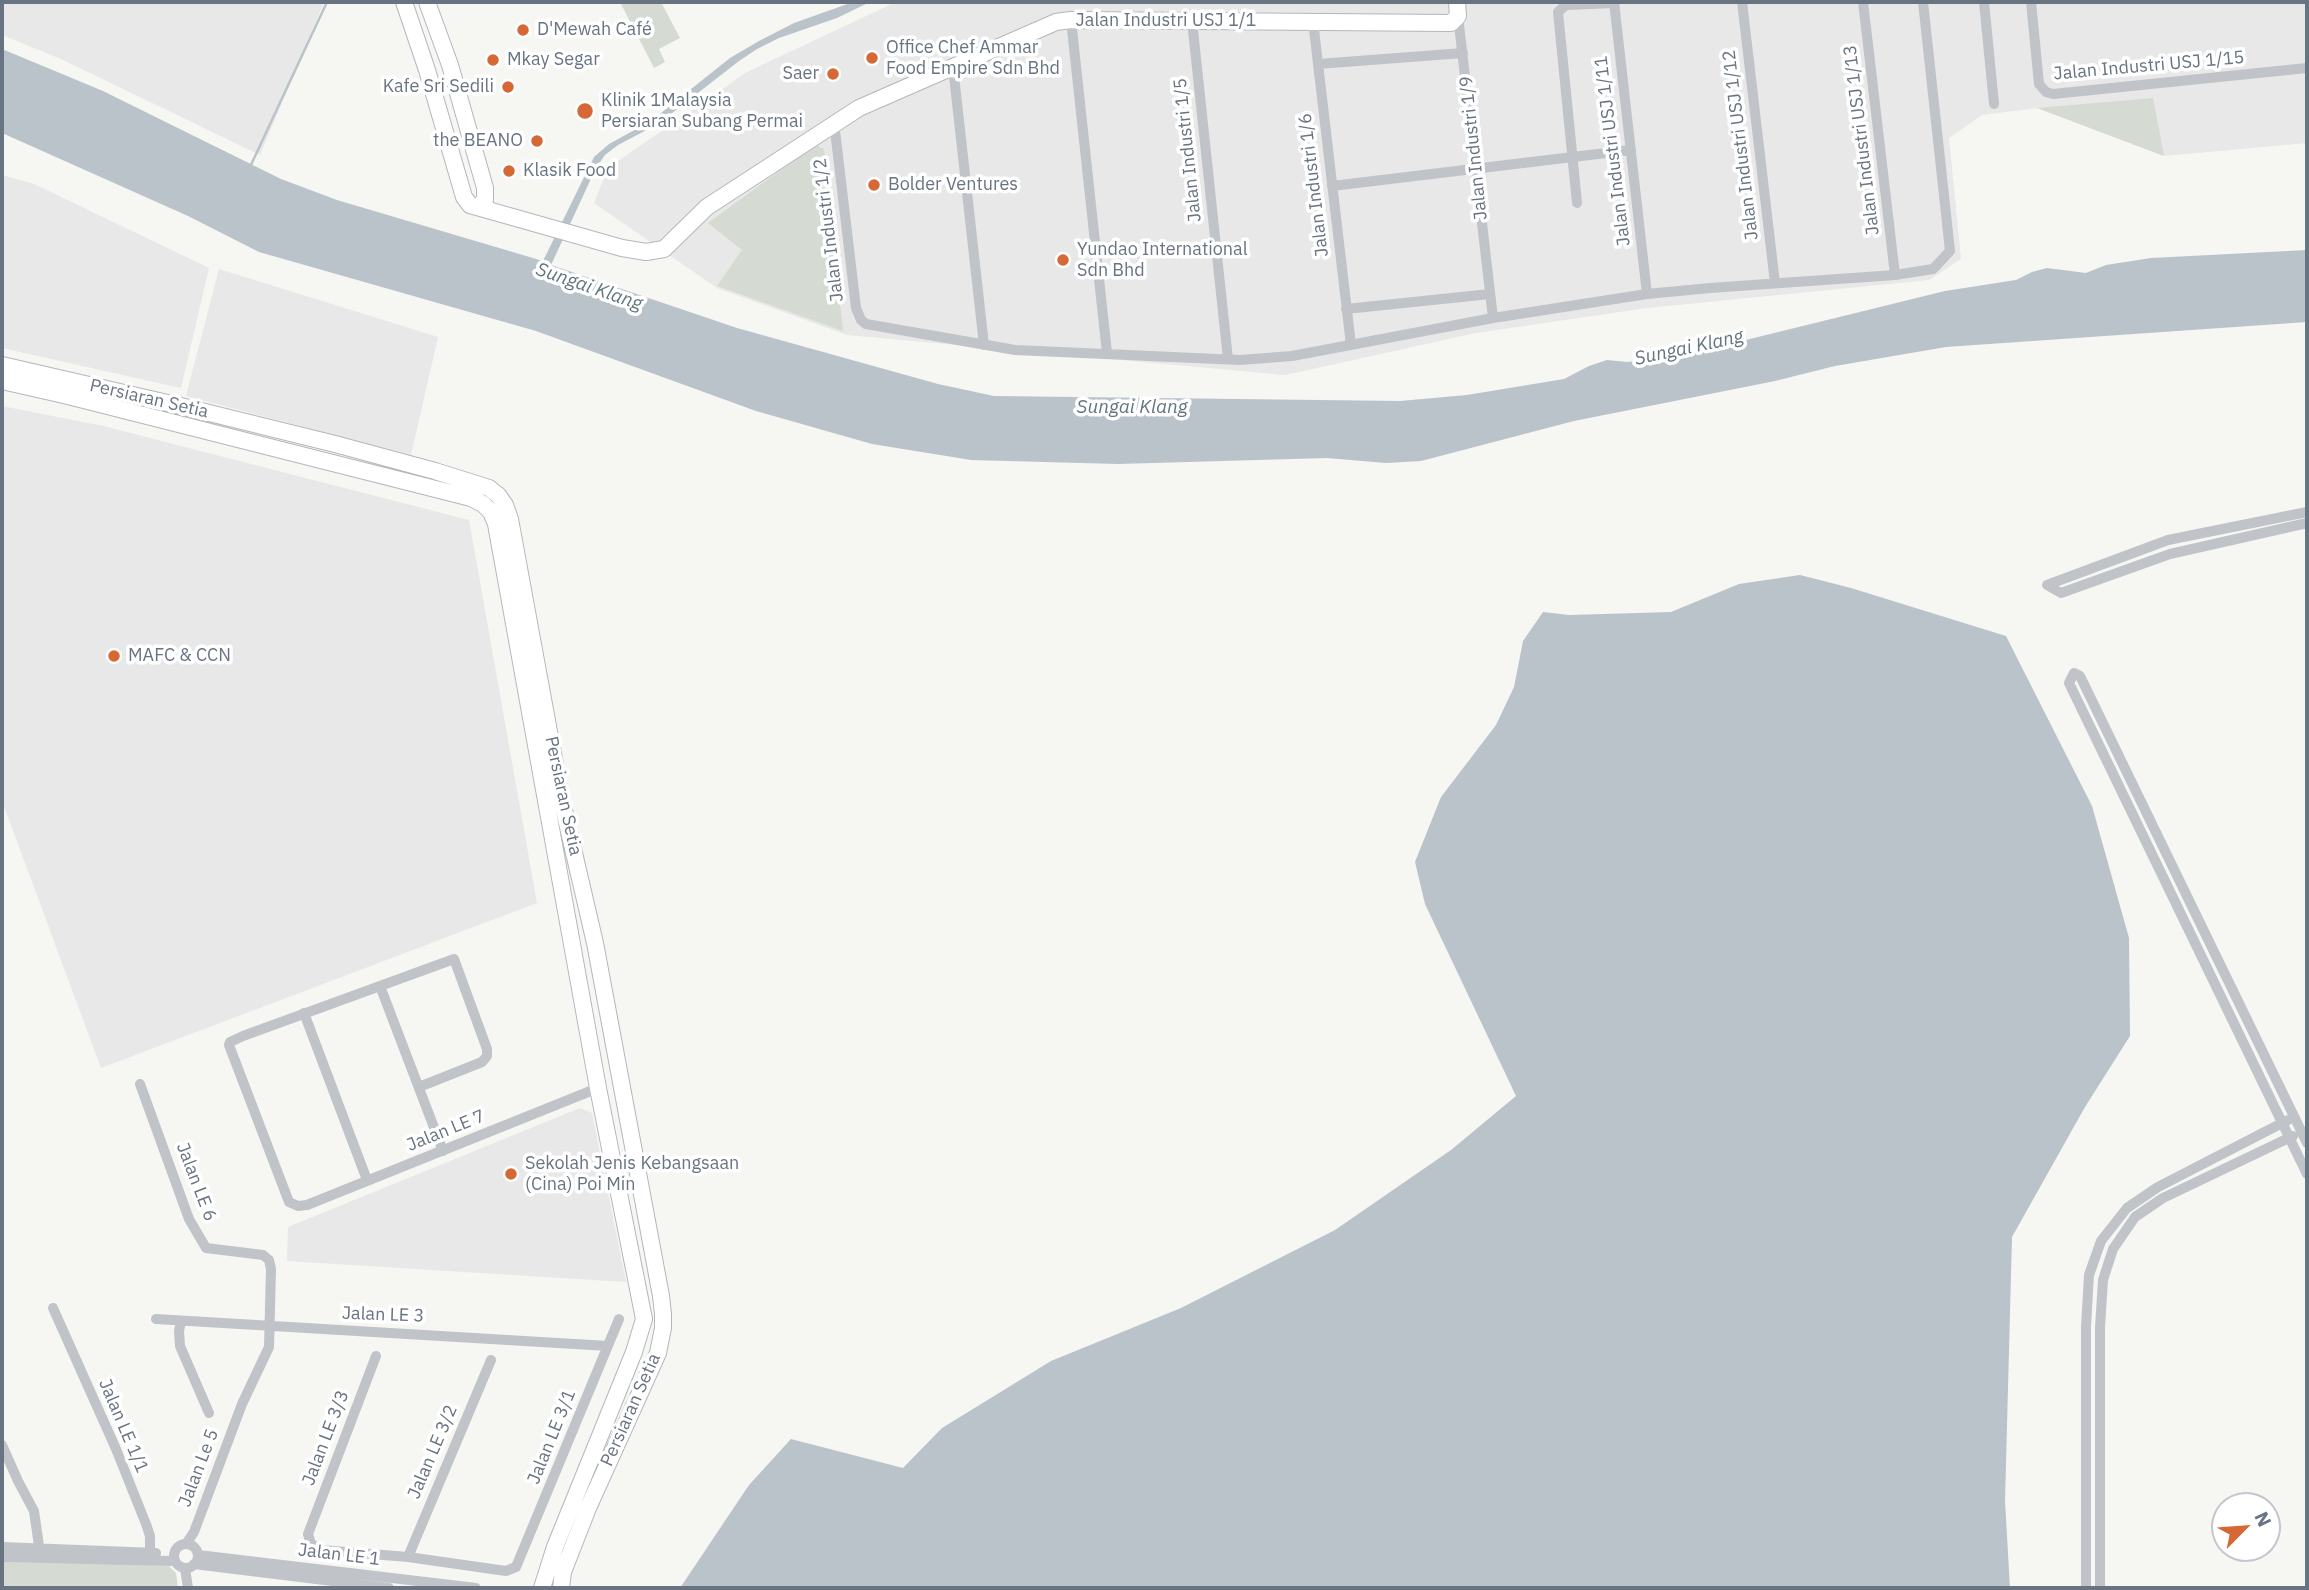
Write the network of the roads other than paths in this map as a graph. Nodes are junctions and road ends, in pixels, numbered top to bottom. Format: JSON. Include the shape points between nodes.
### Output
{"nodes":[{"id":1,"x":404,"y":2,"type":"edge"},
{"id":2,"x":426,"y":2,"type":"edge"},
{"id":3,"x":1614,"y":2,"type":"edge"},
{"id":4,"x":1742,"y":2,"type":"edge"},
{"id":5,"x":1863,"y":2,"type":"edge"},
{"id":6,"x":1923,"y":2,"type":"edge"},
{"id":7,"x":1984,"y":2,"type":"edge"},
{"id":8,"x":2032,"y":2,"type":"edge"},
{"id":9,"x":1457,"y":9,"type":"edge"},
{"id":10,"x":1071,"y":20,"type":"junction"},
{"id":11,"x":1192,"y":21,"type":"junction"},
{"id":12,"x":1313,"y":21,"type":"junction"},
{"id":13,"x":1463,"y":53,"type":"junction"},
{"id":14,"x":1318,"y":64,"type":"junction"},
{"id":15,"x":953,"y":67,"type":"junction"},
{"id":16,"x":2307,"y":68,"type":"edge"},
{"id":17,"x":1994,"y":104,"type":"dead end"},
{"id":18,"x":834,"y":122,"type":"junction"},
{"id":19,"x":1631,"y":150,"type":"junction"},
{"id":20,"x":1573,"y":159,"type":"junction"},
{"id":21,"x":1476,"y":168,"type":"junction"},
{"id":22,"x":1332,"y":186,"type":"junction"},
{"id":23,"x":1577,"y":203,"type":"dead end"},
{"id":24,"x":479,"y":206,"type":"junction"},
{"id":25,"x":1895,"y":275,"type":"junction"},
{"id":26,"x":1774,"y":283,"type":"junction"},
{"id":27,"x":1490,"y":294,"type":"junction"},
{"id":28,"x":1647,"y":294,"type":"junction"},
{"id":29,"x":1346,"y":309,"type":"junction"},
{"id":30,"x":1493,"y":318,"type":"junction"},
{"id":31,"x":984,"y":345,"type":"junction"},
{"id":32,"x":1351,"y":345,"type":"junction"},
{"id":33,"x":1107,"y":354,"type":"junction"},
{"id":34,"x":1228,"y":359,"type":"junction"},
{"id":35,"x":2,"y":365,"type":"edge"},
{"id":36,"x":2,"y":381,"type":"edge"},
{"id":37,"x":494,"y":505,"type":"junction"},
{"id":38,"x":2307,"y":512,"type":"edge"},
{"id":39,"x":2307,"y":523,"type":"edge"},
{"id":40,"x":380,"y":985,"type":"junction"},
{"id":41,"x":304,"y":1013,"type":"junction"},
{"id":42,"x":621,"y":1082,"type":"junction"},
{"id":43,"x":140,"y":1084,"type":"dead end"},
{"id":44,"x":419,"y":1087,"type":"junction"},
{"id":45,"x":598,"y":1088,"type":"junction"},
{"id":46,"x":2295,"y":1116,"type":"junction"},
{"id":47,"x":2283,"y":1123,"type":"junction"},
{"id":48,"x":2302,"y":1132,"type":"junction"},
{"id":49,"x":2289,"y":1138,"type":"junction"},
{"id":50,"x":2307,"y":1143,"type":"edge"},
{"id":51,"x":443,"y":1151,"type":"junction"},
{"id":52,"x":2307,"y":1174,"type":"edge"},
{"id":53,"x":367,"y":1180,"type":"junction"},
{"id":54,"x":53,"y":1308,"type":"dead end"},
{"id":55,"x":156,"y":1319,"type":"dead end"},
{"id":56,"x":619,"y":1319,"type":"dead end"},
{"id":57,"x":181,"y":1321,"type":"junction"},
{"id":58,"x":270,"y":1326,"type":"junction"},
{"id":59,"x":608,"y":1346,"type":"junction"},
{"id":60,"x":376,"y":1356,"type":"dead end"},
{"id":61,"x":491,"y":1360,"type":"dead end"},
{"id":62,"x":209,"y":1413,"type":"dead end"},
{"id":63,"x":2,"y":1445,"type":"edge"},
{"id":64,"x":186,"y":1544,"type":"junction"},
{"id":65,"x":2,"y":1547,"type":"edge"},
{"id":66,"x":40,"y":1553,"type":"junction"},
{"id":67,"x":357,"y":1553,"type":"junction"},
{"id":68,"x":150,"y":1556,"type":"junction"},
{"id":69,"x":2,"y":1557,"type":"edge"},
{"id":70,"x":408,"y":1557,"type":"junction"},
{"id":71,"x":185,"y":1560,"type":"junction"},
{"id":72,"x":354,"y":1582,"type":"edge"},
{"id":73,"x":552,"y":1587,"type":"edge"},
{"id":74,"x":188,"y":1588,"type":"edge"},
{"id":75,"x":389,"y":1588,"type":"edge"},
{"id":76,"x":476,"y":1588,"type":"edge"},
{"id":77,"x":2086,"y":1588,"type":"edge"},
{"id":78,"x":2100,"y":1588,"type":"edge"}],
"edges":[{"from":1,"to":24,"type":"street","via":[[464,197],[470,205]]},
{"from":2,"to":24,"type":"street","via":[[450,65],[485,188],[485,200]]},
{"from":3,"to":19,"type":"street","name":"Jalan Industri USJ 1/11"},
{"from":3,"to":20,"type":"street","via":[[1566,5],[1558,12]]},
{"from":4,"to":26,"type":"street","name":"Jalan Industri USJ 1/12"},
{"from":5,"to":25,"type":"street","name":"Jalan Industri USJ 1/13"},
{"from":6,"to":25,"type":"street","via":[[1950,251],[1933,269]]},
{"from":7,"to":17,"type":"street"},
{"from":8,"to":16,"type":"street","name":"Jalan Industri USJ 1/15","via":[[2039,83],[2053,94]]},
{"from":9,"to":12,"type":"street","name":"Jalan Industri USJ 1/1","via":[[1451,23]]},
{"from":9,"to":13,"type":"street","name":"Jalan Industri 1/9"},
{"from":10,"to":11,"type":"street","name":"Jalan Industri USJ 1/1"},
{"from":10,"to":15,"type":"street","name":"Jalan Industri USJ 1/1","via":[[1056,22]]},
{"from":10,"to":33,"type":"street"},
{"from":11,"to":12,"type":"street","name":"Jalan Industri USJ 1/1"},
{"from":11,"to":34,"type":"street","name":"Jalan Industri 1/5"},
{"from":12,"to":14,"type":"street","name":"Jalan Industri 1/6"},
{"from":13,"to":14,"type":"street"},
{"from":13,"to":21,"type":"street","name":"Jalan Industri 1/9"},
{"from":14,"to":22,"type":"street","name":"Jalan Industri 1/6"},
{"from":15,"to":18,"type":"street","name":"Jalan Industri USJ 1/1"},
{"from":15,"to":31,"type":"street"},
{"from":18,"to":24,"type":"street","name":"Jalan Industri USJ 1/1","via":[[707,207],[664,248],[646,252]]},
{"from":18,"to":31,"type":"street","name":"Jalan Industri 1/2","via":[[861,320]]},
{"from":19,"to":20,"type":"street"},
{"from":19,"to":28,"type":"street","name":"Jalan Industri USJ 1/11"},
{"from":20,"to":21,"type":"street"},
{"from":20,"to":23,"type":"street"},
{"from":21,"to":22,"type":"street"},
{"from":21,"to":27,"type":"street","name":"Jalan Industri 1/9"},
{"from":22,"to":29,"type":"street","name":"Jalan Industri 1/6"},
{"from":25,"to":26,"type":"street"},
{"from":26,"to":28,"type":"street"},
{"from":27,"to":29,"type":"street"},
{"from":27,"to":30,"type":"street","name":"Jalan Industri 1/9"},
{"from":28,"to":30,"type":"street"},
{"from":29,"to":32,"type":"street","name":"Jalan Industri 1/6"},
{"from":30,"to":32,"type":"street"},
{"from":31,"to":33,"type":"street"},
{"from":32,"to":34,"type":"street","via":[[1292,356]]},
{"from":33,"to":34,"type":"street"},
{"from":35,"to":37,"type":"street","name":"Persiaran Setia","via":[[335,444],[478,484],[489,488]]},
{"from":36,"to":37,"type":"street","name":"Persiaran Setia"},
{"from":37,"to":42,"type":"street","name":"Persiaran Setia","via":[[510,519],[561,797]]},
{"from":37,"to":45,"type":"street","name":"Persiaran Setia"},
{"from":38,"to":39,"type":"street","via":[[2168,540],[2047,586],[2061,593],[2171,554]]},
{"from":40,"to":41,"type":"street"},
{"from":40,"to":44,"type":"street"},
{"from":40,"to":44,"type":"street","via":[[456,960],[487,1056]]},
{"from":41,"to":53,"type":"street"},
{"from":41,"to":53,"type":"street","name":"Jalan LE 7","via":[[229,1045],[289,1202],[307,1205]]},
{"from":42,"to":45,"type":"street"},
{"from":42,"to":73,"type":"street","name":"Persiaran Setia","via":[[663,1328],[658,1353],[563,1572]]},
{"from":43,"to":58,"type":"street","name":"Jalan LE 6","via":[[188,1219],[206,1248],[263,1255],[269,1260]]},
{"from":44,"to":51,"type":"street"},
{"from":45,"to":51,"type":"street","name":"Jalan LE 7"},
{"from":45,"to":73,"type":"street","name":"Persiaran Setia","via":[[644,1318],[635,1352],[555,1547]]},
{"from":46,"to":47,"type":"street"},
{"from":46,"to":47,"type":"street","via":[[2080,676],[2074,673],[2070,683]]},
{"from":46,"to":48,"type":"street"},
{"from":47,"to":49,"type":"street"},
{"from":47,"to":77,"type":"street","via":[[2158,1187],[2127,1208],[2101,1241],[2089,1275],[2086,1327]]},
{"from":48,"to":49,"type":"street"},
{"from":48,"to":50,"type":"street"},
{"from":49,"to":52,"type":"street"},
{"from":49,"to":78,"type":"street","via":[[2163,1198],[2135,1217],[2113,1249],[2103,1280],[2100,1327]]},
{"from":51,"to":53,"type":"street","name":"Jalan LE 7"},
{"from":54,"to":68,"type":"street","name":"Jalan LE 1/1","via":[[127,1475],[146,1524]]},
{"from":55,"to":57,"type":"street","name":"Jalan LE 3"},
{"from":56,"to":59,"type":"street","name":"Jalan LE 3/1"},
{"from":57,"to":58,"type":"street","name":"Jalan LE 3"},
{"from":57,"to":62,"type":"street","via":[[180,1346]]},
{"from":58,"to":59,"type":"street","name":"Jalan LE 3"},
{"from":58,"to":64,"type":"street","name":"Jalan Le 5","via":[[266,1358]]},
{"from":59,"to":70,"type":"street","name":"Jalan LE 3/1","via":[[516,1567],[506,1571]]},
{"from":60,"to":67,"type":"street","name":"Jalan LE 3/3","via":[[308,1534],[316,1548]]},
{"from":61,"to":70,"type":"street","name":"Jalan LE 3/2"},
{"from":63,"to":66,"type":"street","via":[[34,1511]]},
{"from":64,"to":71,"type":"street","via":[[176,1549]]},
{"from":64,"to":71,"type":"street","via":[[196,1549]]},
{"from":65,"to":66,"type":"street","name":"Jalan LE 1"},
{"from":66,"to":68,"type":"street","name":"Jalan LE 1"},
{"from":66,"to":69,"type":"street","name":"Jalan LE 1"},
{"from":67,"to":70,"type":"street"},
{"from":67,"to":72,"type":"street"},
{"from":68,"to":71,"type":"street","name":"Jalan LE 1"},
{"from":71,"to":72,"type":"street","name":"Jalan LE 1"},
{"from":71,"to":74,"type":"street"},
{"from":72,"to":75,"type":"street","name":"Jalan LE 1"},
{"from":72,"to":76,"type":"street","name":"Jalan LE 1"}]}
